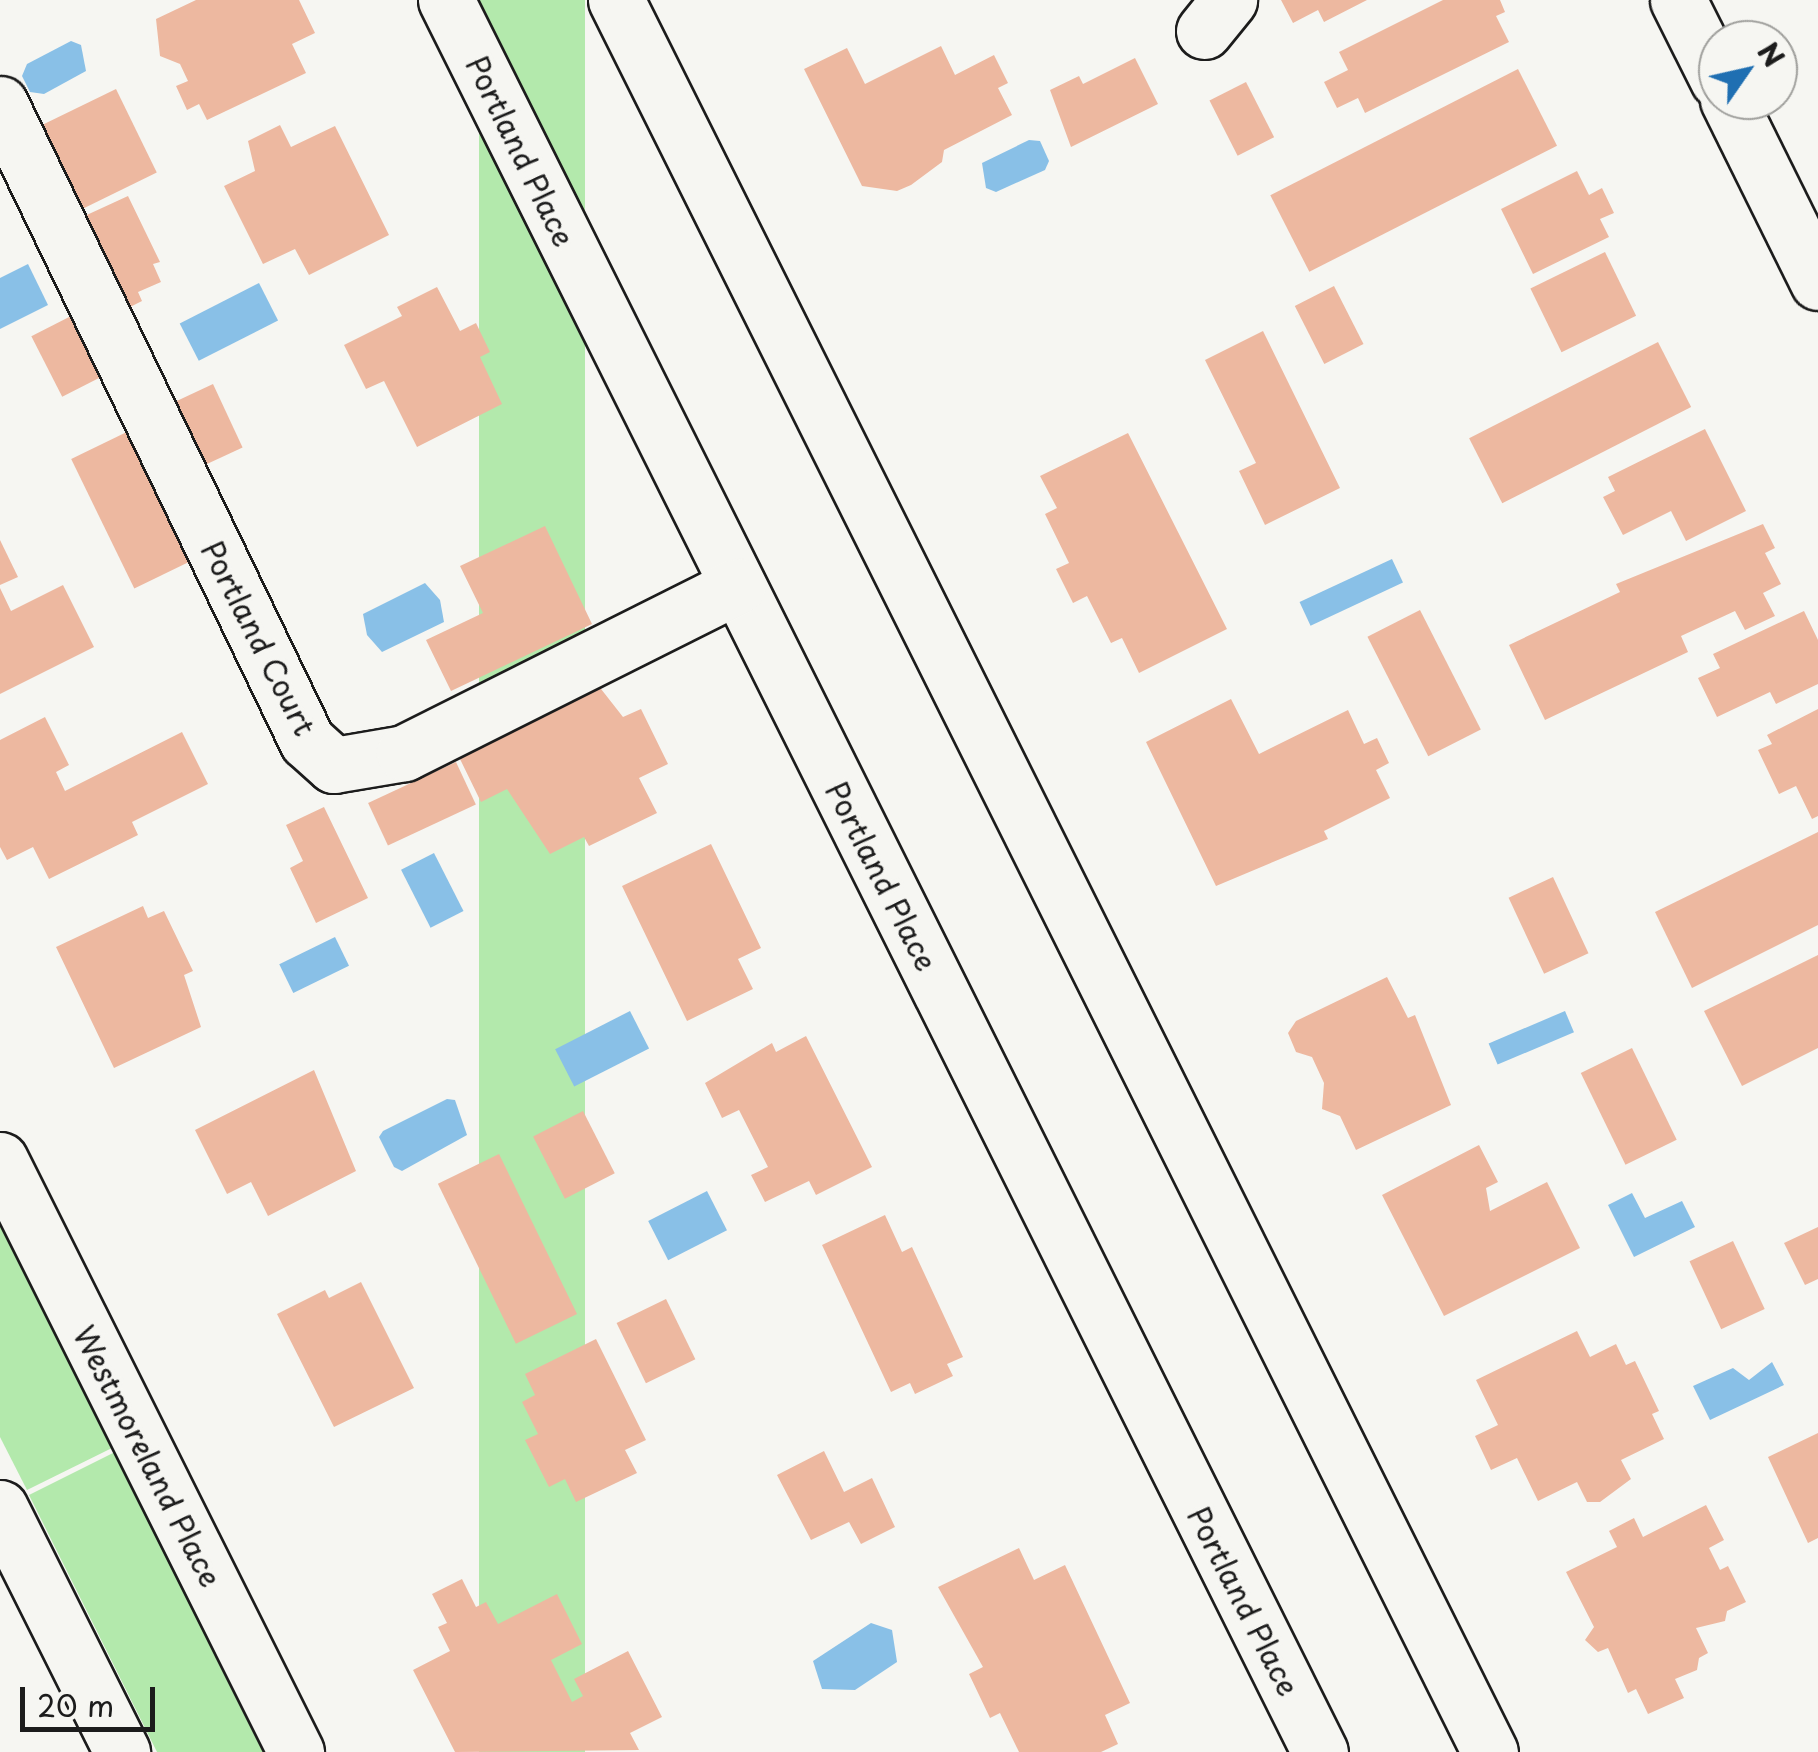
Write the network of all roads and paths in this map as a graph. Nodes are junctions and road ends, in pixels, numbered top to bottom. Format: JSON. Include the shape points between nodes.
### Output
{"nodes":[{"id":1,"x":446,"y":0,"type":"edge"},
{"id":2,"x":616,"y":0,"type":"edge"},
{"id":3,"x":1678,"y":0,"type":"edge"},
{"id":4,"x":1698,"y":40,"type":"edge"},
{"id":5,"x":0,"y":104,"type":"edge"},
{"id":6,"x":1738,"y":120,"type":"edge"},
{"id":7,"x":1818,"y":282,"type":"edge"},
{"id":8,"x":738,"y":586,"type":"junction"},
{"id":9,"x":0,"y":1160,"type":"edge"},
{"id":10,"x":0,"y":1508,"type":"edge"},
{"id":11,"x":122,"y":1752,"type":"edge"},
{"id":12,"x":296,"y":1752,"type":"edge"},
{"id":13,"x":1320,"y":1752,"type":"edge"},
{"id":14,"x":1490,"y":1752,"type":"edge"}],
"edges":[{"from":1,"to":8,"type":"street","name":"Portland Place"},
{"from":2,"to":14,"type":"street"},
{"from":3,"to":4,"type":"street"},
{"from":5,"to":8,"type":"street","name":"Portland Court","via":[[307,741],[334,765],[404,754]]},
{"from":6,"to":7,"type":"street"},
{"from":8,"to":13,"type":"street","name":"Portland Place"},
{"from":9,"to":12,"type":"street","name":"Westmoreland Place"},
{"from":10,"to":11,"type":"street"}]}
